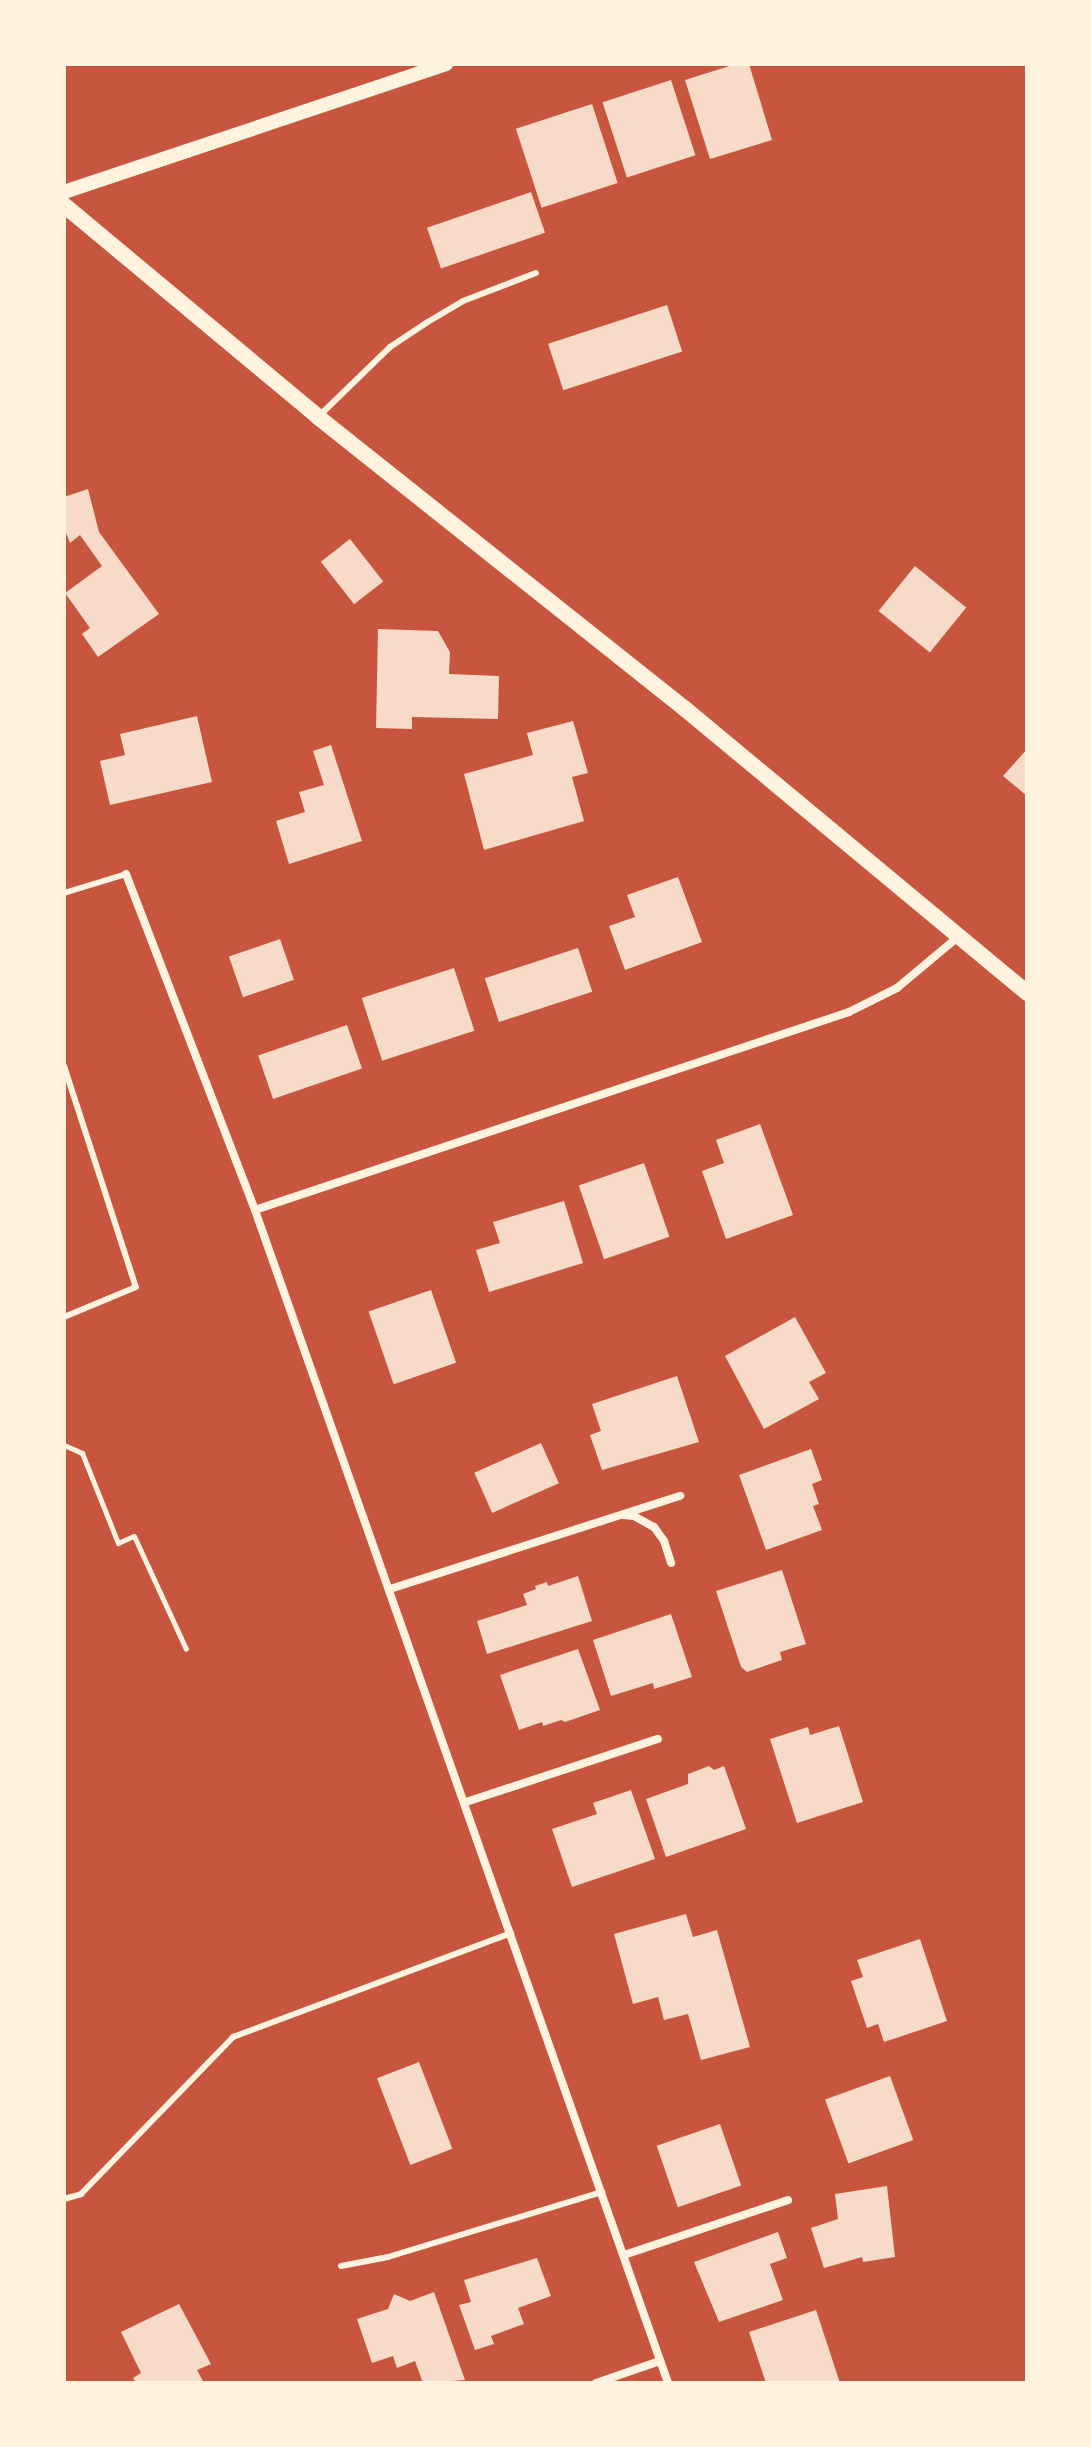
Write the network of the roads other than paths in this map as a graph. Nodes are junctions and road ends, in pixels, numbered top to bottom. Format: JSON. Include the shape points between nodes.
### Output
{"nodes":[{"id":1,"x":446,"y":64,"type":"edge"},
{"id":2,"x":64,"y":192,"type":"edge"},
{"id":3,"x":64,"y":205,"type":"edge"},
{"id":4,"x":536,"y":273,"type":"dead end"},
{"id":5,"x":318,"y":417,"type":"junction"},
{"id":6,"x":126,"y":874,"type":"joint"},
{"id":7,"x":64,"y":893,"type":"edge"},
{"id":8,"x":958,"y":937,"type":"junction"},
{"id":9,"x":1027,"y":993,"type":"edge"},
{"id":10,"x":64,"y":1066,"type":"edge"},
{"id":11,"x":255,"y":1210,"type":"junction"},
{"id":12,"x":64,"y":1317,"type":"edge"},
{"id":13,"x":680,"y":1496,"type":"dead end"},
{"id":14,"x":615,"y":1516,"type":"junction"},
{"id":15,"x":671,"y":1563,"type":"dead end"},
{"id":16,"x":390,"y":1589,"type":"junction"},
{"id":17,"x":658,"y":1739,"type":"dead end"},
{"id":18,"x":466,"y":1802,"type":"junction"},
{"id":19,"x":512,"y":1933,"type":"junction"},
{"id":20,"x":602,"y":2192,"type":"junction"},
{"id":21,"x":64,"y":2199,"type":"edge"},
{"id":22,"x":788,"y":2200,"type":"dead end"},
{"id":23,"x":624,"y":2255,"type":"junction"},
{"id":24,"x":341,"y":2266,"type":"dead end"},
{"id":25,"x":660,"y":2361,"type":"junction"},
{"id":26,"x":596,"y":2383,"type":"edge"},
{"id":27,"x":668,"y":2383,"type":"edge"}],
"edges":[{"from":1,"to":2,"type":"street"},
{"from":3,"to":5,"type":"main road"},
{"from":4,"to":5,"type":"lane","via":[[463,301],[426,323],[390,347]]},
{"from":5,"to":8,"type":"main road","via":[[684,708]]},
{"from":6,"to":7,"type":"lane"},
{"from":6,"to":11,"type":"street"},
{"from":8,"to":9,"type":"main road"},
{"from":8,"to":11,"type":"street","via":[[897,988],[849,1012]]},
{"from":10,"to":12,"type":"lane","via":[[136,1287]]},
{"from":11,"to":16,"type":"street"},
{"from":13,"to":14,"type":"street"},
{"from":14,"to":15,"type":"street","via":[[634,1516],[654,1527]]},
{"from":14,"to":16,"type":"street"},
{"from":16,"to":18,"type":"street"},
{"from":17,"to":18,"type":"street"},
{"from":18,"to":19,"type":"street"},
{"from":19,"to":20,"type":"street"},
{"from":19,"to":21,"type":"lane","via":[[233,2037],[81,2194]]},
{"from":20,"to":23,"type":"street"},
{"from":20,"to":24,"type":"lane","via":[[388,2257]]},
{"from":22,"to":23,"type":"street"},
{"from":23,"to":25,"type":"street"},
{"from":25,"to":26,"type":"street"},
{"from":25,"to":27,"type":"street"}]}
